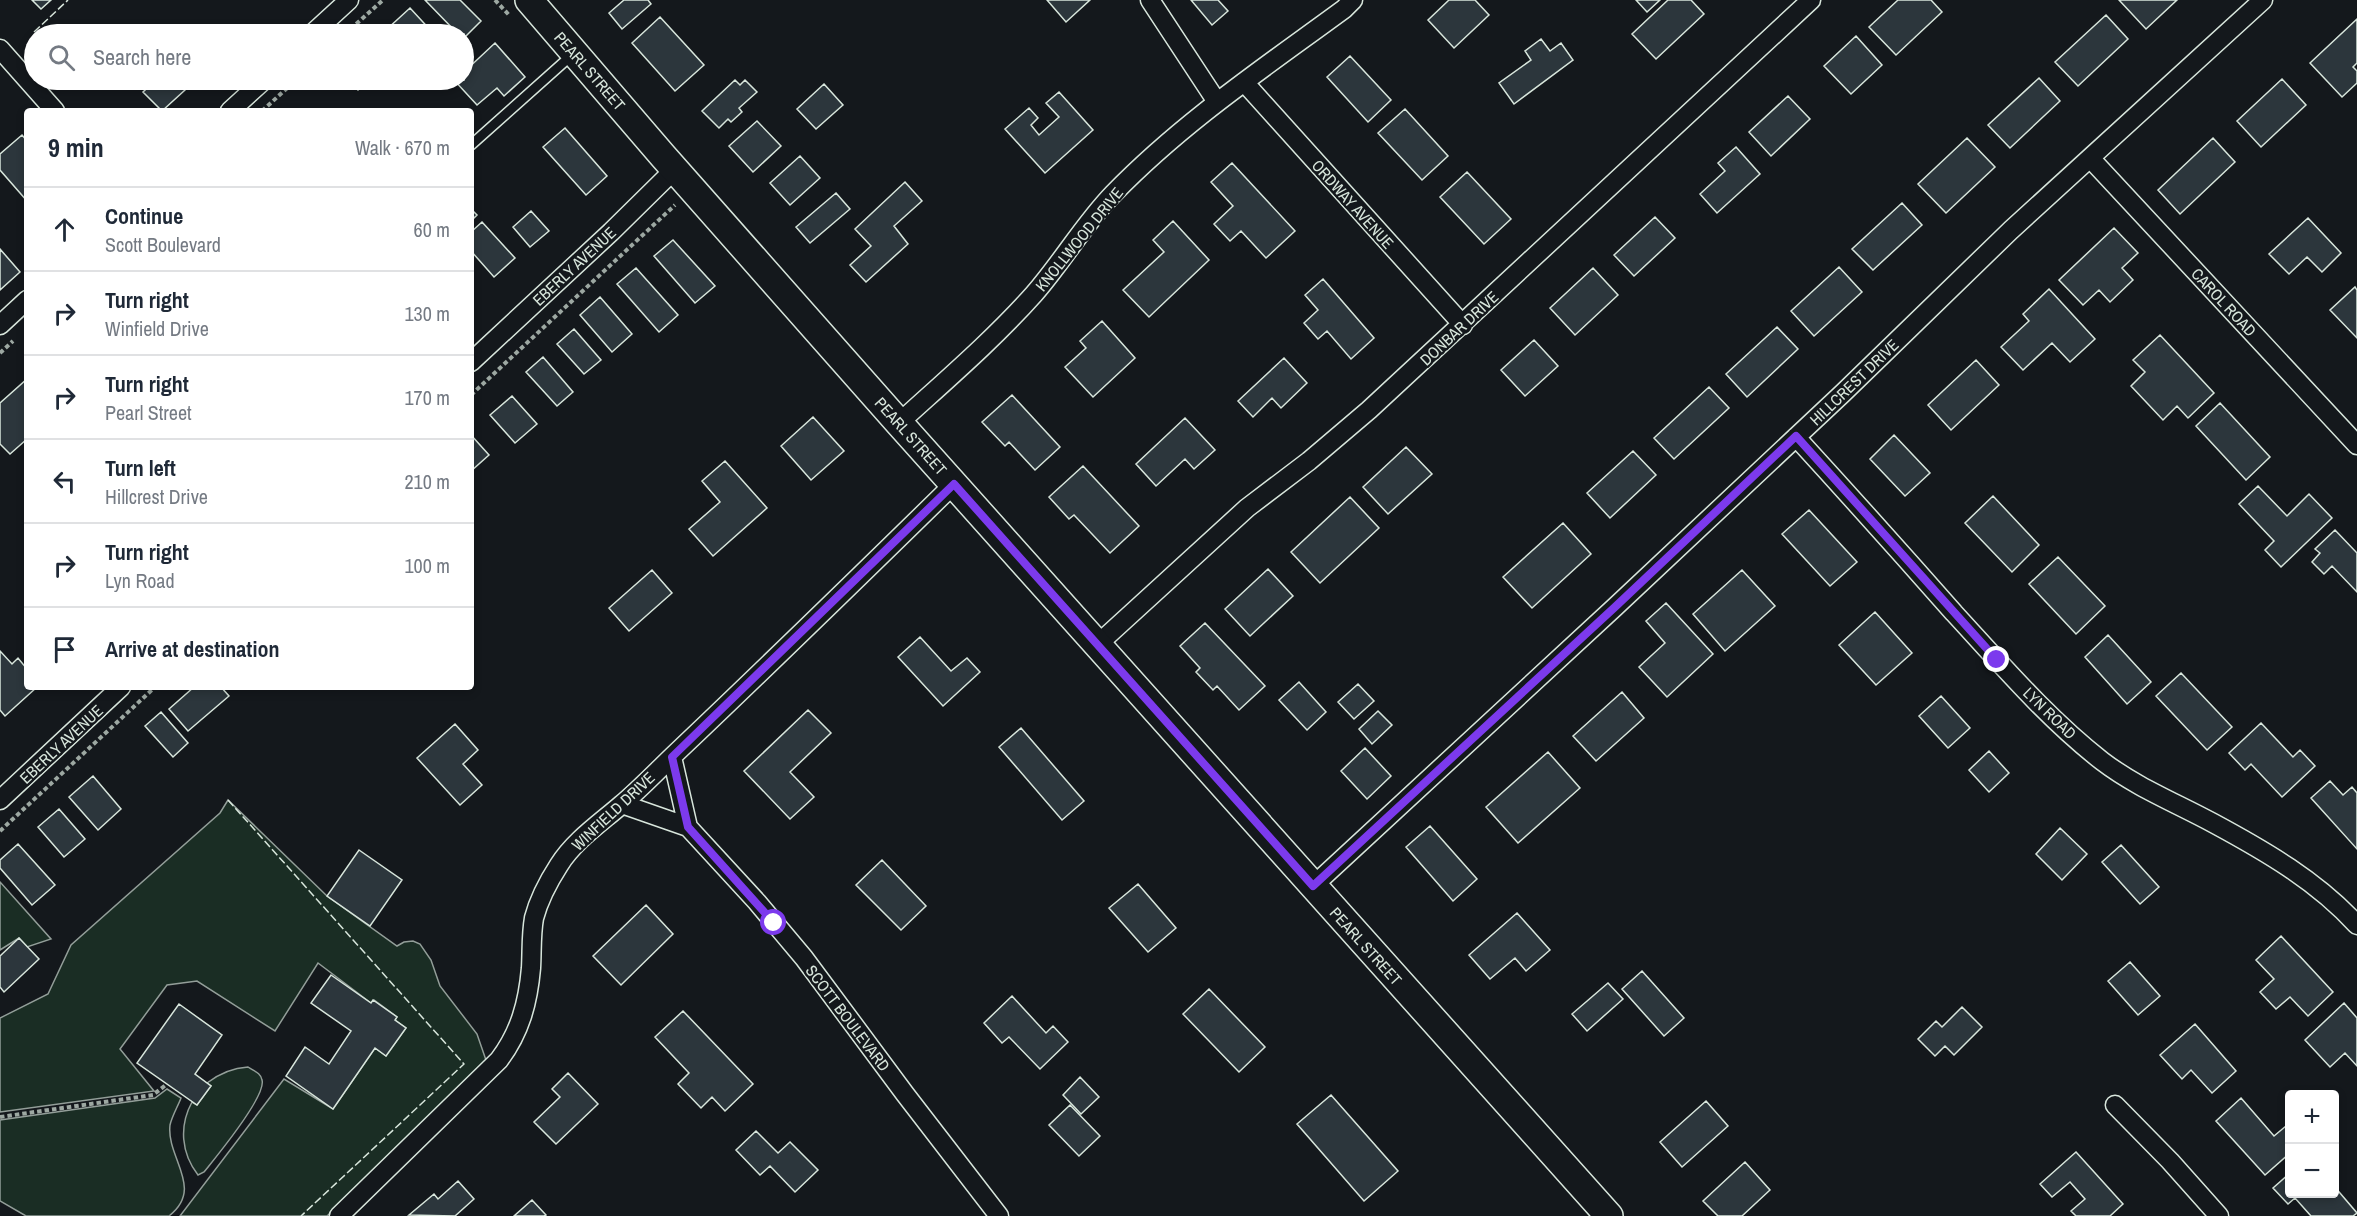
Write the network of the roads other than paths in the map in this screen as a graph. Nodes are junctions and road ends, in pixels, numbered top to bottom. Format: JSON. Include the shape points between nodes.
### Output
{"nodes":[{"id":1,"x":349,"y":0,"type":"edge"},
{"id":2,"x":529,"y":0,"type":"edge"},
{"id":3,"x":1150,"y":0,"type":"edge"},
{"id":4,"x":1353,"y":0,"type":"edge"},
{"id":5,"x":1811,"y":0,"type":"edge"},
{"id":6,"x":2263,"y":0,"type":"edge"},
{"id":7,"x":323,"y":24,"type":"edge"},
{"id":8,"x":0,"y":49,"type":"edge"},
{"id":9,"x":575,"y":53,"type":"junction"},
{"id":10,"x":24,"y":76,"type":"edge"},
{"id":11,"x":1244,"y":82,"type":"junction"},
{"id":12,"x":36,"y":90,"type":"edge"},
{"id":13,"x":253,"y":90,"type":"edge"},
{"id":14,"x":1216,"y":102,"type":"junction"},
{"id":15,"x":52,"y":108,"type":"edge"},
{"id":16,"x":233,"y":108,"type":"edge"},
{"id":17,"x":474,"y":142,"type":"edge"},
{"id":18,"x":2090,"y":158,"type":"junction"},
{"id":19,"x":676,"y":168,"type":"junction"},
{"id":20,"x":24,"y":303,"type":"edge"},
{"id":21,"x":1463,"y":324,"type":"junction"},
{"id":22,"x":0,"y":325,"type":"edge"},
{"id":23,"x":474,"y":359,"type":"edge"},
{"id":24,"x":899,"y":423,"type":"junction"},
{"id":25,"x":1796,"y":436,"type":"junction"},
{"id":26,"x":2357,"y":445,"type":"edge"},
{"id":27,"x":954,"y":484,"type":"junction"},
{"id":28,"x":1097,"y":645,"type":"junction"},
{"id":29,"x":118,"y":690,"type":"edge"},
{"id":30,"x":672,"y":757,"type":"junction"},
{"id":31,"x":0,"y":800,"type":"edge"},
{"id":32,"x":622,"y":804,"type":"junction"},
{"id":33,"x":688,"y":827,"type":"junction"},
{"id":34,"x":1313,"y":886,"type":"junction"},
{"id":35,"x":2357,"y":925,"type":"edge"},
{"id":36,"x":2115,"y":1105,"type":"dead end"},
{"id":37,"x":339,"y":1216,"type":"edge"},
{"id":38,"x":999,"y":1216,"type":"edge"},
{"id":39,"x":1609,"y":1216,"type":"edge"},
{"id":40,"x":2219,"y":1216,"type":"edge"}],
"edges":[{"from":1,"to":7,"type":"street"},
{"from":2,"to":9,"type":"street","name":"PEARL STREET"},
{"from":3,"to":14,"type":"street"},
{"from":4,"to":11,"type":"street","name":"KNOLLWOOD DRIVE"},
{"from":5,"to":21,"type":"street","name":"DONBAR DRIVE"},
{"from":6,"to":18,"type":"street","name":"HILLCREST DRIVE"},
{"from":8,"to":10,"type":"street"},
{"from":9,"to":17,"type":"lane"},
{"from":9,"to":19,"type":"street","name":"PEARL STREET"},
{"from":11,"to":14,"type":"street","name":"KNOLLWOOD DRIVE"},
{"from":11,"to":21,"type":"street","name":"ORDWAY AVENUE"},
{"from":12,"to":15,"type":"street"},
{"from":13,"to":16,"type":"street"},
{"from":14,"to":24,"type":"street","name":"KNOLLWOOD DRIVE","via":[[1112,195],[1004,326]]},
{"from":18,"to":25,"type":"street","name":"HILLCREST DRIVE"},
{"from":18,"to":26,"type":"street","name":"CAROL ROAD"},
{"from":19,"to":23,"type":"street","name":"EBERLY AVENUE"},
{"from":19,"to":24,"type":"street","name":"PEARL STREET"},
{"from":20,"to":22,"type":"street"},
{"from":21,"to":28,"type":"street","name":"DONBAR DRIVE","via":[[1309,461],[1246,508]]},
{"from":24,"to":27,"type":"street","name":"PEARL STREET"},
{"from":25,"to":34,"type":"street","name":"HILLCREST DRIVE"},
{"from":25,"to":35,"type":"street","name":"LYN ROAD","via":[[1997,660],[2102,761],[2139,786],[2295,871]]},
{"from":27,"to":28,"type":"street","name":"PEARL STREET"},
{"from":27,"to":30,"type":"street","name":"WINFIELD DRIVE"},
{"from":28,"to":34,"type":"street","name":"PEARL STREET"},
{"from":29,"to":31,"type":"street","name":"EBERLY AVENUE"},
{"from":30,"to":32,"type":"street","name":"WINFIELD DRIVE"},
{"from":30,"to":33,"type":"street","name":"SCOTT BOULEVARD"},
{"from":32,"to":33,"type":"street","name":"SCOTT BOULEVARD"},
{"from":32,"to":37,"type":"street","name":"WINFIELD DRIVE","via":[[581,838],[544,889],[534,919],[526,1005],[508,1048]]},
{"from":33,"to":38,"type":"street","name":"SCOTT BOULEVARD","via":[[804,958]]},
{"from":34,"to":39,"type":"street","name":"PEARL STREET"},
{"from":36,"to":40,"type":"street"}]}
